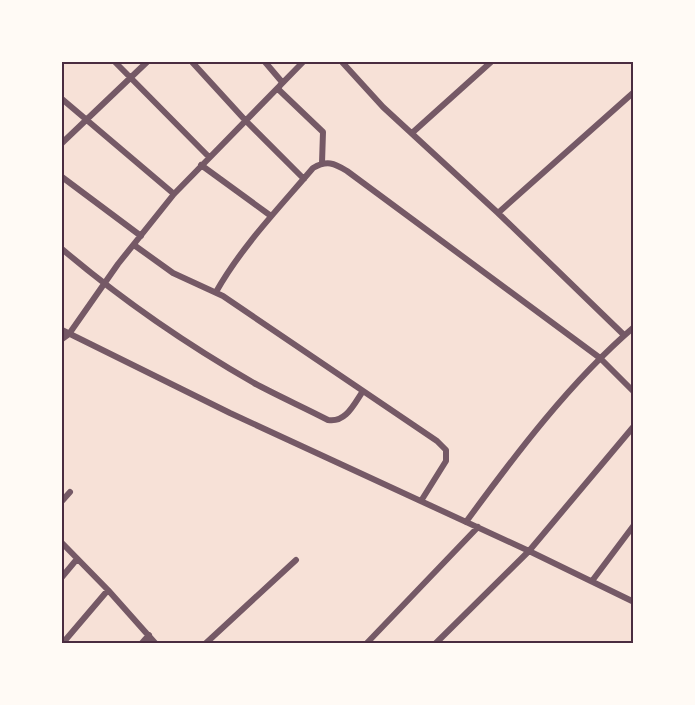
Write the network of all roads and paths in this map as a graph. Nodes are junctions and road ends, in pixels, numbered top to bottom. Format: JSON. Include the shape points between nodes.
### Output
{"nodes":[{"id":1,"x":115,"y":62,"type":"edge"},
{"id":2,"x":147,"y":62,"type":"edge"},
{"id":3,"x":192,"y":62,"type":"edge"},
{"id":4,"x":265,"y":62,"type":"edge"},
{"id":5,"x":303,"y":62,"type":"edge"},
{"id":6,"x":490,"y":62,"type":"edge"},
{"id":7,"x":345,"y":63,"type":"edge"},
{"id":8,"x":130,"y":77,"type":"junction"},
{"id":9,"x":282,"y":82,"type":"junction"},
{"id":10,"x":633,"y":92,"type":"edge"},
{"id":11,"x":62,"y":99,"type":"edge"},
{"id":12,"x":86,"y":119,"type":"junction"},
{"id":13,"x":245,"y":120,"type":"junction"},
{"id":14,"x":412,"y":133,"type":"junction"},
{"id":15,"x":62,"y":143,"type":"edge"},
{"id":16,"x":209,"y":157,"type":"junction"},
{"id":17,"x":322,"y":163,"type":"junction"},
{"id":18,"x":201,"y":165,"type":"junction"},
{"id":19,"x":62,"y":177,"type":"edge"},
{"id":20,"x":304,"y":179,"type":"junction"},
{"id":21,"x":174,"y":194,"type":"junction"},
{"id":22,"x":498,"y":213,"type":"junction"},
{"id":23,"x":271,"y":216,"type":"junction"},
{"id":24,"x":141,"y":236,"type":"junction"},
{"id":25,"x":134,"y":245,"type":"junction"},
{"id":26,"x":62,"y":249,"type":"edge"},
{"id":27,"x":104,"y":284,"type":"junction"},
{"id":28,"x":216,"y":292,"type":"junction"},
{"id":29,"x":633,"y":327,"type":"edge"},
{"id":30,"x":62,"y":330,"type":"edge"},
{"id":31,"x":69,"y":334,"type":"junction"},
{"id":32,"x":624,"y":335,"type":"junction"},
{"id":33,"x":62,"y":339,"type":"edge"},
{"id":34,"x":600,"y":358,"type":"junction"},
{"id":35,"x":363,"y":391,"type":"junction"},
{"id":36,"x":633,"y":392,"type":"edge"},
{"id":37,"x":633,"y":426,"type":"edge"},
{"id":38,"x":70,"y":492,"type":"dead end"},
{"id":39,"x":62,"y":501,"type":"edge"},
{"id":40,"x":421,"y":501,"type":"junction"},
{"id":41,"x":466,"y":522,"type":"junction"},
{"id":42,"x":633,"y":525,"type":"edge"},
{"id":43,"x":478,"y":528,"type":"junction"},
{"id":44,"x":62,"y":543,"type":"edge"},
{"id":45,"x":529,"y":551,"type":"junction"},
{"id":46,"x":77,"y":559,"type":"junction"},
{"id":47,"x":296,"y":560,"type":"dead end"},
{"id":48,"x":62,"y":578,"type":"edge"},
{"id":49,"x":592,"y":581,"type":"junction"},
{"id":50,"x":108,"y":590,"type":"junction"},
{"id":51,"x":633,"y":602,"type":"edge"},
{"id":52,"x":149,"y":635,"type":"junction"},
{"id":53,"x":62,"y":644,"type":"edge"},
{"id":54,"x":141,"y":644,"type":"edge"},
{"id":55,"x":156,"y":644,"type":"edge"},
{"id":56,"x":205,"y":644,"type":"edge"},
{"id":57,"x":366,"y":644,"type":"edge"},
{"id":58,"x":435,"y":644,"type":"edge"}],
"edges":[{"from":1,"to":8,"type":"street"},
{"from":2,"to":8,"type":"street"},
{"from":3,"to":13,"type":"street"},
{"from":4,"to":9,"type":"street"},
{"from":5,"to":9,"type":"street"},
{"from":6,"to":14,"type":"street"},
{"from":7,"to":14,"type":"street"},
{"from":8,"to":12,"type":"street"},
{"from":8,"to":16,"type":"street"},
{"from":9,"to":13,"type":"street"},
{"from":9,"to":17,"type":"street","via":[[278,89],[323,132]]},
{"from":10,"to":22,"type":"street"},
{"from":11,"to":12,"type":"street"},
{"from":12,"to":15,"type":"street"},
{"from":12,"to":21,"type":"street"},
{"from":13,"to":16,"type":"street"},
{"from":13,"to":20,"type":"street"},
{"from":14,"to":22,"type":"street"},
{"from":16,"to":18,"type":"street"},
{"from":17,"to":20,"type":"street"},
{"from":17,"to":34,"type":"street","via":[[329,162],[347,171]]},
{"from":18,"to":21,"type":"street"},
{"from":18,"to":23,"type":"street"},
{"from":19,"to":24,"type":"street"},
{"from":20,"to":23,"type":"street"},
{"from":21,"to":24,"type":"street"},
{"from":22,"to":32,"type":"street"},
{"from":23,"to":28,"type":"street"},
{"from":24,"to":25,"type":"street"},
{"from":25,"to":27,"type":"street"},
{"from":25,"to":28,"type":"street","via":[[173,273]]},
{"from":26,"to":27,"type":"street"},
{"from":27,"to":31,"type":"street"},
{"from":27,"to":35,"type":"street","via":[[201,351],[328,420],[344,418]]},
{"from":28,"to":35,"type":"street"},
{"from":29,"to":32,"type":"street"},
{"from":30,"to":31,"type":"street"},
{"from":31,"to":33,"type":"street"},
{"from":31,"to":40,"type":"street"},
{"from":32,"to":34,"type":"street"},
{"from":34,"to":36,"type":"street"},
{"from":34,"to":41,"type":"street"},
{"from":35,"to":40,"type":"street","via":[[446,450],[446,460]]},
{"from":37,"to":45,"type":"street"},
{"from":38,"to":39,"type":"street"},
{"from":40,"to":41,"type":"street"},
{"from":41,"to":43,"type":"street"},
{"from":42,"to":49,"type":"street"},
{"from":43,"to":45,"type":"street"},
{"from":43,"to":57,"type":"street"},
{"from":44,"to":46,"type":"street"},
{"from":45,"to":49,"type":"street"},
{"from":45,"to":58,"type":"street"},
{"from":46,"to":48,"type":"street"},
{"from":46,"to":50,"type":"street"},
{"from":47,"to":56,"type":"street"},
{"from":49,"to":51,"type":"street"},
{"from":50,"to":52,"type":"street"},
{"from":50,"to":53,"type":"street"},
{"from":52,"to":54,"type":"street"},
{"from":52,"to":55,"type":"street"}]}
